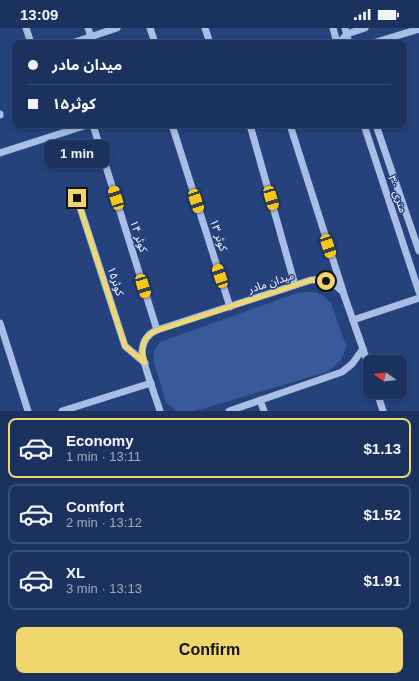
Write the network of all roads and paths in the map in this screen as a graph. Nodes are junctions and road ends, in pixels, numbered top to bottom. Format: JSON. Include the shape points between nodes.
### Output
{"nodes":[{"id":1,"x":26,"y":28,"type":"edge"},
{"id":2,"x":88,"y":28,"type":"edge"},
{"id":3,"x":117,"y":28,"type":"edge"},
{"id":4,"x":150,"y":28,"type":"edge"},
{"id":5,"x":205,"y":28,"type":"edge"},
{"id":6,"x":332,"y":28,"type":"edge"},
{"id":7,"x":365,"y":28,"type":"edge"},
{"id":8,"x":419,"y":29,"type":"edge"},
{"id":9,"x":346,"y":31,"type":"edge"},
{"id":10,"x":30,"y":40,"type":"edge"},
{"id":11,"x":92,"y":40,"type":"edge"},
{"id":12,"x":154,"y":40,"type":"edge"},
{"id":13,"x":209,"y":40,"type":"edge"},
{"id":14,"x":337,"y":40,"type":"edge"},
{"id":15,"x":340,"y":40,"type":"edge"},
{"id":16,"x":383,"y":40,"type":"edge"},
{"id":17,"x":78,"y":128,"type":"edge"},
{"id":18,"x":94,"y":128,"type":"edge"},
{"id":19,"x":173,"y":128,"type":"edge"},
{"id":20,"x":251,"y":128,"type":"edge"},
{"id":21,"x":291,"y":128,"type":"edge"},
{"id":22,"x":365,"y":128,"type":"edge"},
{"id":23,"x":377,"y":128,"type":"edge"},
{"id":24,"x":0,"y":153,"type":"edge"},
{"id":25,"x":77,"y":198,"type":"dead end"},
{"id":26,"x":419,"y":251,"type":"edge"},
{"id":27,"x":295,"y":286,"type":"junction"},
{"id":28,"x":343,"y":292,"type":"junction"},
{"id":29,"x":419,"y":292,"type":"edge"},
{"id":30,"x":419,"y":298,"type":"edge"},
{"id":31,"x":230,"y":307,"type":"junction"},
{"id":32,"x":353,"y":320,"type":"junction"},
{"id":33,"x":0,"y":323,"type":"edge"},
{"id":34,"x":157,"y":330,"type":"junction"},
{"id":35,"x":363,"y":349,"type":"junction"},
{"id":36,"x":365,"y":355,"type":"edge"},
{"id":37,"x":145,"y":363,"type":"junction"},
{"id":38,"x":151,"y":383,"type":"junction"},
{"id":39,"x":379,"y":399,"type":"edge"},
{"id":40,"x":260,"y":400,"type":"junction"},
{"id":41,"x":28,"y":411,"type":"edge"},
{"id":42,"x":62,"y":411,"type":"edge"},
{"id":43,"x":160,"y":411,"type":"edge"},
{"id":44,"x":229,"y":411,"type":"edge"},
{"id":45,"x":264,"y":411,"type":"edge"},
{"id":46,"x":383,"y":411,"type":"edge"}],
"edges":[{"from":1,"to":10,"type":"street"},
{"from":2,"to":11,"type":"street"},
{"from":3,"to":11,"type":"street"},
{"from":4,"to":12,"type":"street"},
{"from":5,"to":13,"type":"street"},
{"from":6,"to":14,"type":"street"},
{"from":7,"to":9,"type":"street"},
{"from":8,"to":16,"type":"street"},
{"from":9,"to":15,"type":"street"},
{"from":17,"to":24,"type":"street"},
{"from":18,"to":34,"type":"street","name":"کوثر ۱۴"},
{"from":19,"to":31,"type":"street","name":"کوثر ۱۳"},
{"from":20,"to":27,"type":"street"},
{"from":21,"to":28,"type":"street"},
{"from":22,"to":29,"type":"street","name":"۳۰ متری"},
{"from":23,"to":26,"type":"street","name":"۳۰ متری"},
{"from":25,"to":37,"type":"street","name":"کوثر۱۵","via":[[125,346]]},
{"from":27,"to":28,"type":"street","name":"میدان مادر","via":[[311,280],[321,280],[331,282]]},
{"from":27,"to":31,"type":"street","name":"میدان مادر"},
{"from":28,"to":32,"type":"street"},
{"from":30,"to":32,"type":"street"},
{"from":31,"to":34,"type":"street","name":"میدان مادر"},
{"from":32,"to":35,"type":"street"},
{"from":33,"to":41,"type":"street"},
{"from":34,"to":37,"type":"street","name":"میدان مادر","via":[[149,334],[144,341],[142,352]]},
{"from":35,"to":36,"type":"street"},
{"from":35,"to":40,"type":"street","via":[[342,372]]},
{"from":37,"to":38,"type":"street","name":"میدان مادر"},
{"from":38,"to":42,"type":"street"},
{"from":38,"to":43,"type":"street","name":"میدان مادر"},
{"from":39,"to":46,"type":"street"},
{"from":40,"to":44,"type":"street"},
{"from":40,"to":45,"type":"street"}]}
